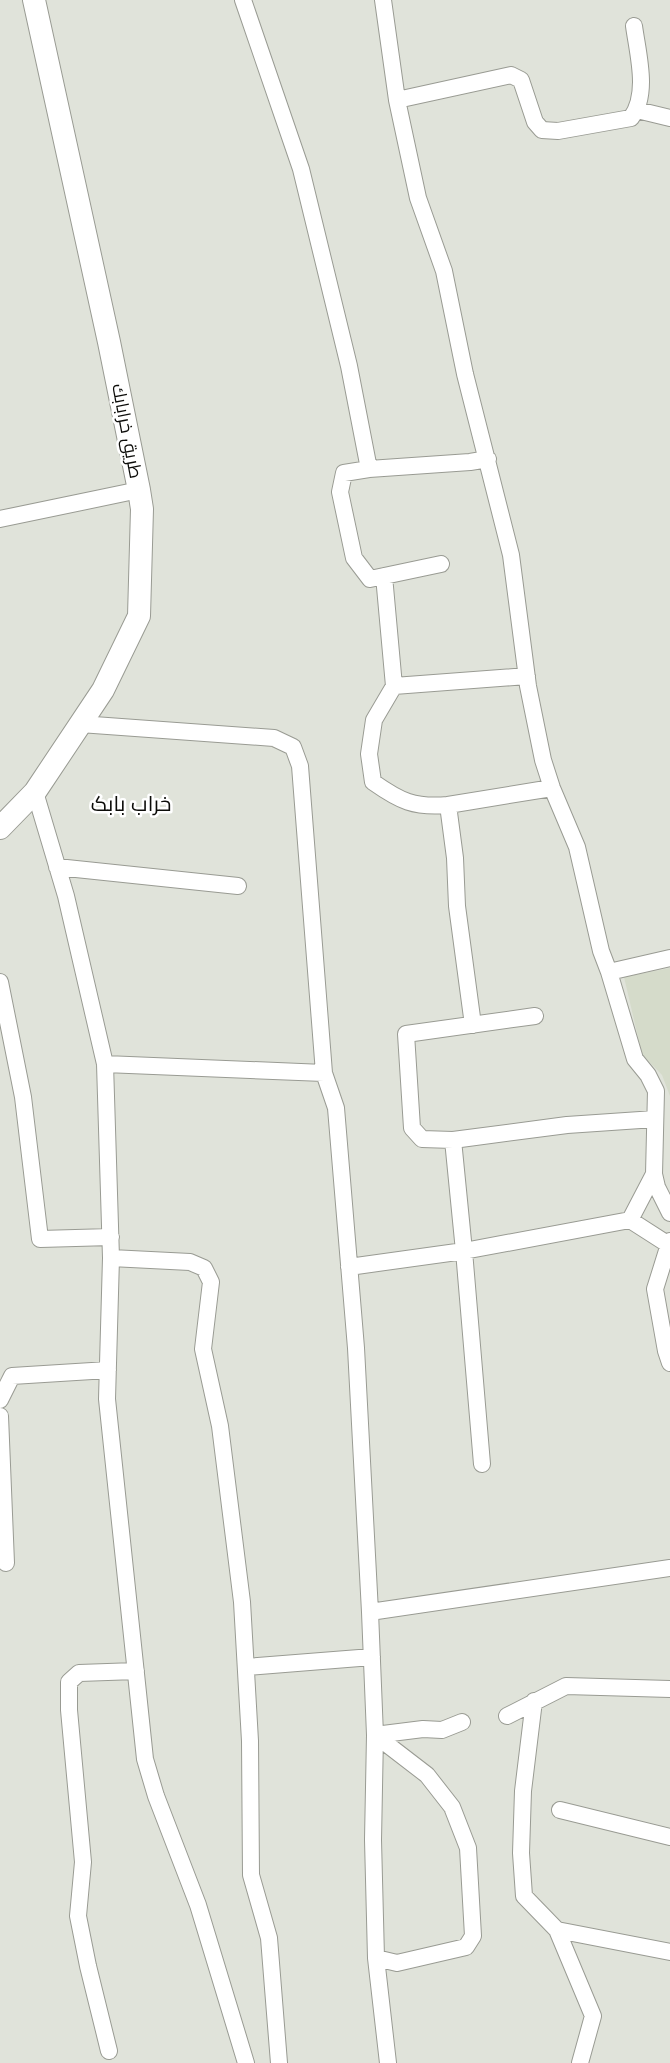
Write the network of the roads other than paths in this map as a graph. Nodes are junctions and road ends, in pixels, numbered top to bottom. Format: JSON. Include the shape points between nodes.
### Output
{"nodes":[{"id":1,"x":34,"y":0,"type":"edge"},
{"id":2,"x":243,"y":0,"type":"edge"},
{"id":3,"x":383,"y":0,"type":"edge"},
{"id":4,"x":634,"y":26,"type":"dead end"},
{"id":5,"x":397,"y":100,"type":"junction"},
{"id":6,"x":637,"y":110,"type":"junction"},
{"id":7,"x":670,"y":118,"type":"edge"},
{"id":8,"x":488,"y":459,"type":"junction"},
{"id":9,"x":369,"y":469,"type":"junction"},
{"id":10,"x":139,"y":490,"type":"junction"},
{"id":11,"x":0,"y":519,"type":"edge"},
{"id":12,"x":441,"y":564,"type":"dead end"},
{"id":13,"x":384,"y":576,"type":"junction"},
{"id":14,"x":526,"y":676,"type":"junction"},
{"id":15,"x":394,"y":686,"type":"junction"},
{"id":16,"x":80,"y":724,"type":"junction"},
{"id":17,"x":552,"y":788,"type":"junction"},
{"id":18,"x":35,"y":792,"type":"junction"},
{"id":19,"x":448,"y":805,"type":"junction"},
{"id":20,"x":3,"y":816,"type":"edge"},
{"id":21,"x":57,"y":867,"type":"junction"},
{"id":22,"x":238,"y":886,"type":"dead end"},
{"id":23,"x":670,"y":958,"type":"edge"},
{"id":24,"x":609,"y":972,"type":"junction"},
{"id":25,"x":0,"y":982,"type":"edge"},
{"id":26,"x":535,"y":1016,"type":"dead end"},
{"id":27,"x":473,"y":1025,"type":"junction"},
{"id":28,"x":105,"y":1064,"type":"junction"},
{"id":29,"x":324,"y":1073,"type":"junction"},
{"id":30,"x":655,"y":1119,"type":"junction"},
{"id":31,"x":453,"y":1140,"type":"junction"},
{"id":32,"x":654,"y":1174,"type":"junction"},
{"id":33,"x":670,"y":1213,"type":"edge"},
{"id":34,"x":630,"y":1220,"type":"junction"},
{"id":35,"x":111,"y":1237,"type":"junction"},
{"id":36,"x":670,"y":1243,"type":"edge"},
{"id":37,"x":464,"y":1251,"type":"junction"},
{"id":38,"x":111,"y":1258,"type":"junction"},
{"id":39,"x":349,"y":1267,"type":"junction"},
{"id":40,"x":670,"y":1363,"type":"edge"},
{"id":41,"x":108,"y":1370,"type":"junction"},
{"id":42,"x":0,"y":1400,"type":"edge"},
{"id":43,"x":0,"y":1416,"type":"edge"},
{"id":44,"x":482,"y":1464,"type":"dead end"},
{"id":45,"x":6,"y":1563,"type":"dead end"},
{"id":46,"x":670,"y":1568,"type":"edge"},
{"id":47,"x":370,"y":1612,"type":"junction"},
{"id":48,"x":372,"y":1657,"type":"junction"},
{"id":49,"x":246,"y":1667,"type":"junction"},
{"id":50,"x":136,"y":1671,"type":"junction"},
{"id":51,"x":670,"y":1689,"type":"edge"},
{"id":52,"x":534,"y":1701,"type":"junction"},
{"id":53,"x":507,"y":1716,"type":"dead end"},
{"id":54,"x":462,"y":1722,"type":"dead end"},
{"id":55,"x":375,"y":1736,"type":"junction"},
{"id":56,"x":560,"y":1810,"type":"dead end"},
{"id":57,"x":670,"y":1838,"type":"edge"},
{"id":58,"x":557,"y":1930,"type":"junction"},
{"id":59,"x":670,"y":1952,"type":"edge"},
{"id":60,"x":376,"y":1958,"type":"junction"},
{"id":61,"x":109,"y":2051,"type":"dead end"},
{"id":62,"x":246,"y":2063,"type":"edge"},
{"id":63,"x":279,"y":2063,"type":"edge"},
{"id":64,"x":388,"y":2063,"type":"edge"},
{"id":65,"x":580,"y":2063,"type":"edge"}],
"edges":[{"from":1,"to":10,"type":"main road","name":"طريق خرابابك"},
{"from":2,"to":9,"type":"street","via":[[302,169]]},
{"from":3,"to":5,"type":"street"},
{"from":4,"to":6,"type":"street","via":[[641,82]]},
{"from":5,"to":6,"type":"street","via":[[511,75],[520,80],[535,122],[542,130],[558,131],[631,118]]},
{"from":5,"to":8,"type":"street","via":[[418,198],[444,271],[465,374]]},
{"from":6,"to":7,"type":"street"},
{"from":8,"to":9,"type":"street"},
{"from":8,"to":14,"type":"street","via":[[511,555]]},
{"from":9,"to":13,"type":"street","via":[[344,473],[340,492],[354,558],[370,579]]},
{"from":10,"to":11,"type":"street"},
{"from":10,"to":16,"type":"main road","name":"طريق خرابابك","via":[[139,616],[103,690]]},
{"from":12,"to":13,"type":"street"},
{"from":13,"to":15,"type":"street"},
{"from":14,"to":15,"type":"street"},
{"from":14,"to":17,"type":"street"},
{"from":15,"to":19,"type":"street","via":[[374,720],[369,754],[373,782],[396,798],[426,807]]},
{"from":16,"to":18,"type":"main road","name":"طريق خرابابك"},
{"from":16,"to":29,"type":"street","via":[[274,738],[293,747],[300,766]]},
{"from":17,"to":19,"type":"street"},
{"from":17,"to":24,"type":"street","via":[[578,847]]},
{"from":18,"to":20,"type":"main road","name":"طريق خرابابك"},
{"from":18,"to":21,"type":"street"},
{"from":19,"to":27,"type":"street"},
{"from":21,"to":22,"type":"street"},
{"from":21,"to":28,"type":"street"},
{"from":23,"to":24,"type":"street"},
{"from":24,"to":30,"type":"street","via":[[635,1059],[656,1091]]},
{"from":25,"to":35,"type":"street","via":[[23,1096],[40,1239]]},
{"from":26,"to":27,"type":"street"},
{"from":27,"to":31,"type":"street","via":[[406,1034],[412,1128],[422,1139]]},
{"from":28,"to":29,"type":"street"},
{"from":28,"to":35,"type":"street"},
{"from":29,"to":39,"type":"street","via":[[336,1108]]},
{"from":30,"to":31,"type":"street","via":[[567,1125]]},
{"from":30,"to":32,"type":"street"},
{"from":31,"to":37,"type":"street"},
{"from":32,"to":33,"type":"street"},
{"from":32,"to":34,"type":"street"},
{"from":34,"to":36,"type":"street"},
{"from":34,"to":37,"type":"street"},
{"from":35,"to":38,"type":"street"},
{"from":36,"to":40,"type":"street","via":[[655,1289]]},
{"from":37,"to":39,"type":"street"},
{"from":37,"to":44,"type":"street"},
{"from":38,"to":41,"type":"street"},
{"from":38,"to":49,"type":"street","via":[[190,1263],[204,1268],[211,1282],[203,1349],[220,1426]]},
{"from":39,"to":47,"type":"street"},
{"from":41,"to":42,"type":"street","via":[[12,1376]]},
{"from":41,"to":50,"type":"street","via":[[106,1399]]},
{"from":43,"to":45,"type":"street"},
{"from":46,"to":47,"type":"street"},
{"from":47,"to":48,"type":"street"},
{"from":48,"to":49,"type":"street"},
{"from":48,"to":55,"type":"street"},
{"from":49,"to":63,"type":"street","via":[[251,1875],[269,1938]]},
{"from":50,"to":61,"type":"street","via":[[79,1673],[69,1682],[83,1862],[78,1916]]},
{"from":50,"to":62,"type":"street","via":[[145,1759],[198,1905]]},
{"from":51,"to":52,"type":"street","via":[[566,1686]]},
{"from":52,"to":53,"type":"street"},
{"from":52,"to":58,"type":"street","via":[[523,1791],[524,1896]]},
{"from":54,"to":55,"type":"street","via":[[442,1730]]},
{"from":55,"to":60,"type":"street"},
{"from":55,"to":60,"type":"street","via":[[427,1775],[452,1807],[468,1848],[473,1936],[466,1947],[397,1964]]},
{"from":56,"to":57,"type":"street"},
{"from":58,"to":59,"type":"street"},
{"from":58,"to":65,"type":"street","via":[[593,2016]]},
{"from":60,"to":64,"type":"street"}]}
